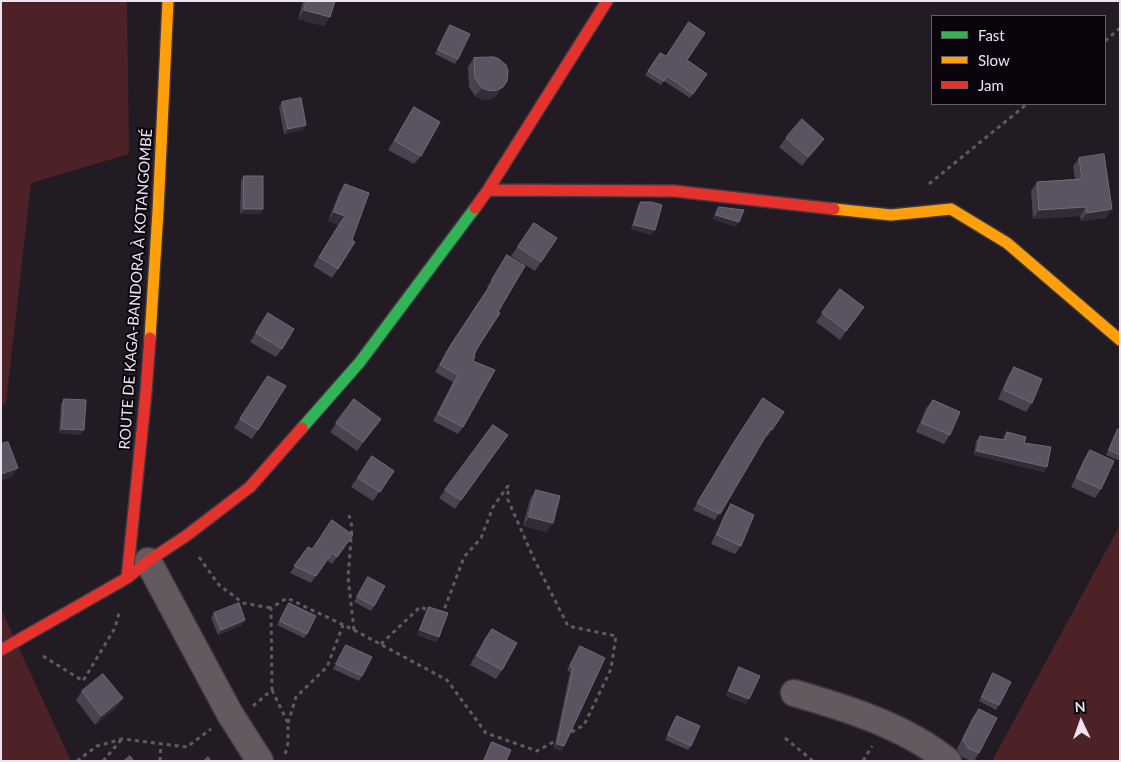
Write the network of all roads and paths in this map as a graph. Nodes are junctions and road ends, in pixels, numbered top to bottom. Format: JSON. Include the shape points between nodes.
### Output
{"nodes":[{"id":1,"x":168,"y":1,"type":"edge"},
{"id":2,"x":607,"y":1,"type":"edge"},
{"id":3,"x":1120,"y":28,"type":"edge"},
{"id":4,"x":1106,"y":39,"type":"edge"},
{"id":5,"x":1026,"y":105,"type":"edge"},
{"id":6,"x":488,"y":190,"type":"junction"},
{"id":7,"x":921,"y":190,"type":"dead end"},
{"id":8,"x":1120,"y":340,"type":"edge"},
{"id":9,"x":349,"y":515,"type":"dead end"},
{"id":10,"x":186,"y":536,"type":"junction"},
{"id":11,"x":148,"y":560,"type":"junction"},
{"id":12,"x":127,"y":578,"type":"junction"},
{"id":13,"x":270,"y":608,"type":"junction"},
{"id":14,"x":343,"y":625,"type":"junction"},
{"id":15,"x":354,"y":630,"type":"junction"},
{"id":16,"x":16,"y":642,"type":"junction"},
{"id":17,"x":381,"y":644,"type":"junction"},
{"id":18,"x":1,"y":650,"type":"edge"},
{"id":19,"x":272,"y":690,"type":"junction"},
{"id":20,"x":794,"y":693,"type":"dead end"},
{"id":21,"x":230,"y":714,"type":"junction"},
{"id":22,"x":288,"y":723,"type":"junction"},
{"id":23,"x":785,"y":738,"type":"dead end"},
{"id":24,"x":122,"y":739,"type":"junction"},
{"id":25,"x":161,"y":744,"type":"junction"},
{"id":26,"x":77,"y":761,"type":"edge"},
{"id":27,"x":103,"y":761,"type":"edge"},
{"id":28,"x":160,"y":761,"type":"edge"},
{"id":29,"x":260,"y":761,"type":"edge"},
{"id":30,"x":284,"y":761,"type":"edge"},
{"id":31,"x":814,"y":761,"type":"edge"},
{"id":32,"x":948,"y":761,"type":"edge"}],
"edges":[{"from":1,"to":12,"type":"street","name":"ROUTE DE KAGA-BANDORA À KOTANGOMBÉ","via":[[146,392]]},
{"from":2,"to":6,"type":"street"},
{"from":3,"to":4,"type":"path"},
{"from":5,"to":7,"type":"path"},
{"from":6,"to":8,"type":"street","via":[[674,191],[891,215],[951,210],[1007,243]]},
{"from":6,"to":10,"type":"street","via":[[360,362],[250,487]]},
{"from":9,"to":15,"type":"path","via":[[352,527],[348,577]]},
{"from":10,"to":11,"type":"street"},
{"from":10,"to":13,"type":"path","via":[[219,585],[243,603]]},
{"from":11,"to":12,"type":"street"},
{"from":11,"to":21,"type":"street"},
{"from":12,"to":16,"type":"street"},
{"from":12,"to":16,"type":"path","via":[[115,628],[83,681]]},
{"from":13,"to":14,"type":"path","via":[[287,598]]},
{"from":13,"to":19,"type":"path"},
{"from":14,"to":15,"type":"path"},
{"from":14,"to":22,"type":"path","via":[[327,667],[296,697]]},
{"from":15,"to":17,"type":"path"},
{"from":16,"to":18,"type":"street"},
{"from":17,"to":17,"type":"path","via":[[447,680],[486,733],[537,751],[584,725],[611,669],[616,636],[568,626],[508,500],[508,486],[493,507],[481,538],[464,557],[443,613],[420,608]]},
{"from":19,"to":21,"type":"path","via":[[256,706]]},
{"from":19,"to":22,"type":"path"},
{"from":20,"to":32,"type":"street","via":[[843,707],[885,725],[934,749]]},
{"from":21,"to":25,"type":"path","via":[[187,747]]},
{"from":21,"to":29,"type":"street"},
{"from":22,"to":30,"type":"path"},
{"from":23,"to":31,"type":"path"},
{"from":24,"to":25,"type":"path"},
{"from":24,"to":26,"type":"path","via":[[97,746]]},
{"from":24,"to":27,"type":"path"},
{"from":25,"to":28,"type":"path"}]}
